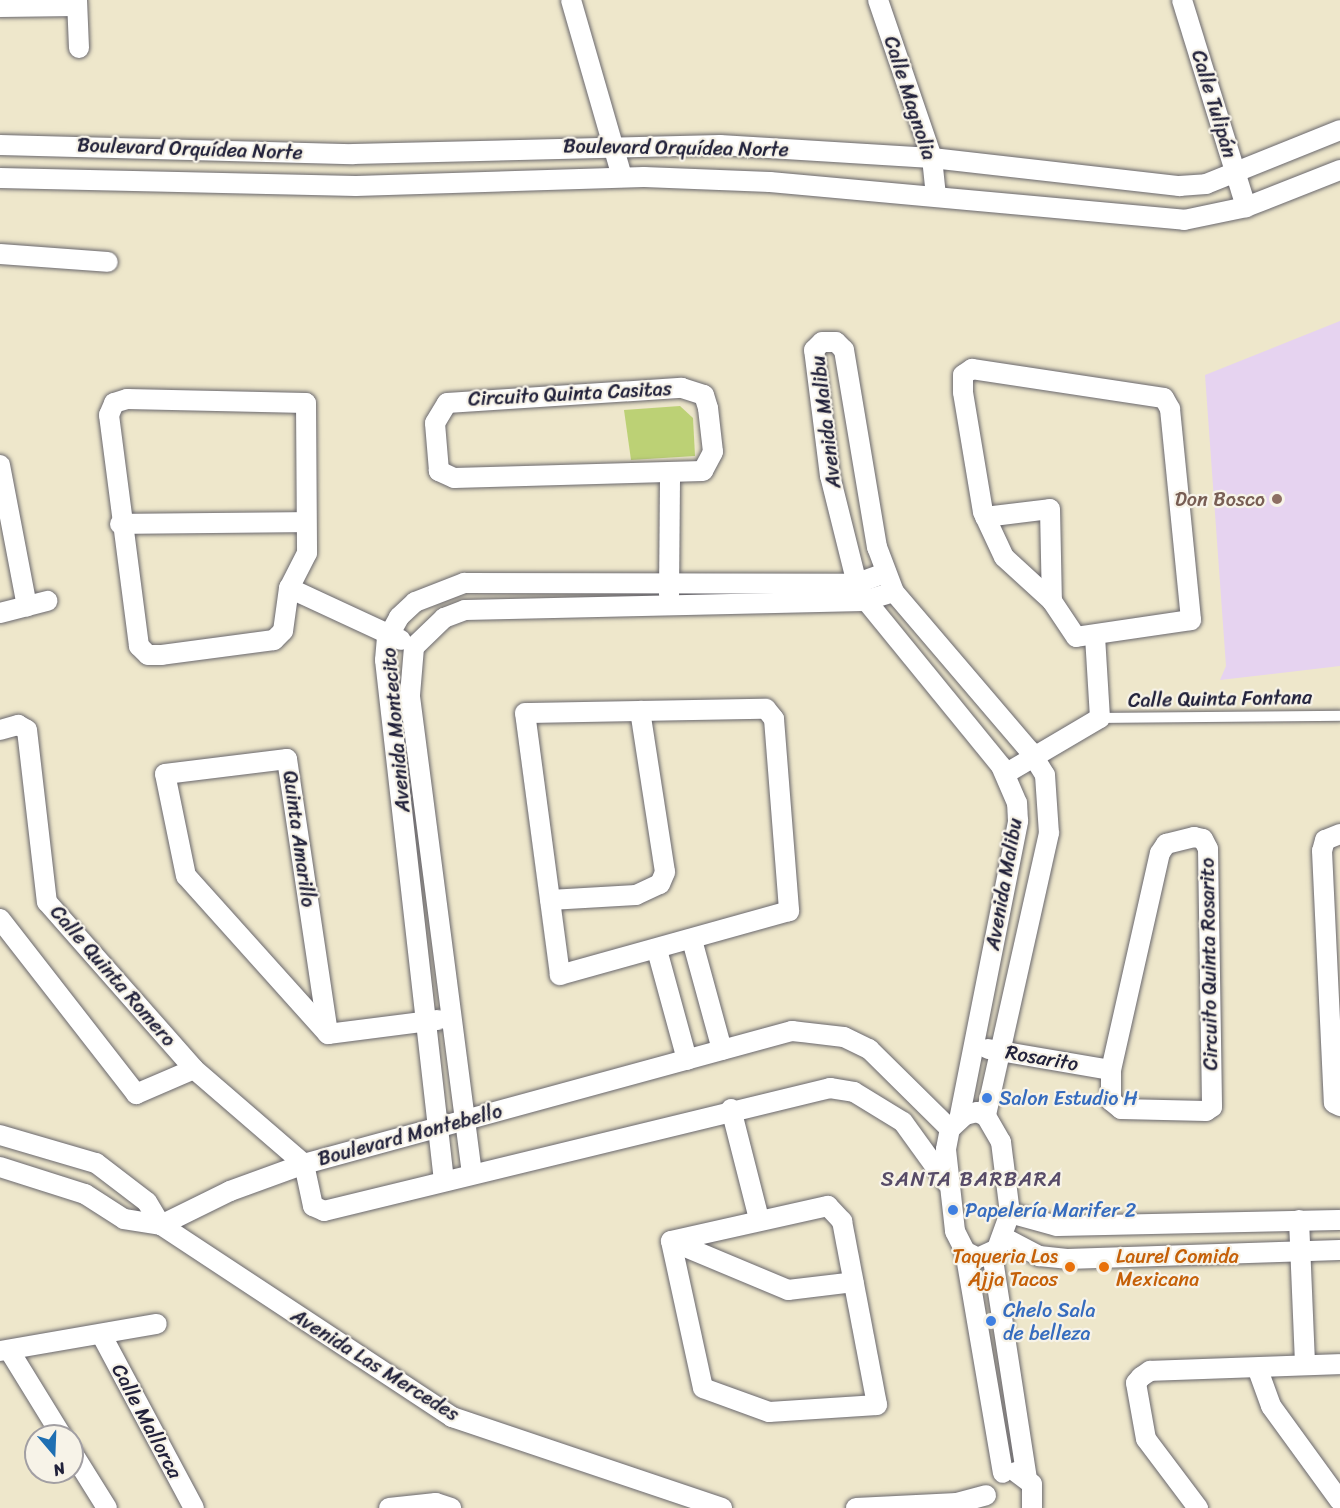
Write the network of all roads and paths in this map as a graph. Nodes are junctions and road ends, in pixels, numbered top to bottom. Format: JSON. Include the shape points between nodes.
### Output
{"nodes":[{"id":1,"x":571,"y":0,"type":"edge"},
{"id":2,"x":878,"y":0,"type":"edge"},
{"id":3,"x":1182,"y":0,"type":"edge"},
{"id":4,"x":77,"y":3,"type":"edge"},
{"id":5,"x":0,"y":7,"type":"edge"},
{"id":6,"x":79,"y":48,"type":"dead end"},
{"id":7,"x":1340,"y":130,"type":"edge"},
{"id":8,"x":0,"y":145,"type":"edge"},
{"id":9,"x":612,"y":146,"type":"junction"},
{"id":10,"x":932,"y":158,"type":"junction"},
{"id":11,"x":1340,"y":170,"type":"edge"},
{"id":12,"x":1235,"y":173,"type":"junction"},
{"id":13,"x":622,"y":177,"type":"junction"},
{"id":14,"x":0,"y":178,"type":"edge"},
{"id":15,"x":936,"y":196,"type":"junction"},
{"id":16,"x":1246,"y":207,"type":"junction"},
{"id":17,"x":0,"y":255,"type":"edge"},
{"id":18,"x":108,"y":262,"type":"dead end"},
{"id":19,"x":0,"y":465,"type":"edge"},
{"id":20,"x":670,"y":475,"type":"junction"},
{"id":21,"x":985,"y":517,"type":"junction"},
{"id":22,"x":306,"y":522,"type":"junction"},
{"id":23,"x":120,"y":524,"type":"junction"},
{"id":24,"x":886,"y":573,"type":"junction"},
{"id":25,"x":669,"y":584,"type":"junction"},
{"id":26,"x":289,"y":588,"type":"junction"},
{"id":27,"x":860,"y":592,"type":"junction"},
{"id":28,"x":894,"y":592,"type":"junction"},
{"id":29,"x":46,"y":601,"type":"dead end"},
{"id":30,"x":1052,"y":601,"type":"junction"},
{"id":31,"x":669,"y":605,"type":"junction"},
{"id":32,"x":27,"y":606,"type":"junction"},
{"id":33,"x":0,"y":613,"type":"edge"},
{"id":34,"x":390,"y":633,"type":"junction"},
{"id":35,"x":1095,"y":636,"type":"junction"},
{"id":36,"x":414,"y":647,"type":"junction"},
{"id":37,"x":640,"y":711,"type":"junction"},
{"id":38,"x":1340,"y":716,"type":"edge"},
{"id":39,"x":1100,"y":718,"type":"junction"},
{"id":40,"x":0,"y":730,"type":"edge"},
{"id":41,"x":1035,"y":758,"type":"junction"},
{"id":42,"x":1005,"y":774,"type":"junction"},
{"id":43,"x":1340,"y":834,"type":"edge"},
{"id":44,"x":550,"y":900,"type":"junction"},
{"id":45,"x":0,"y":919,"type":"edge"},
{"id":46,"x":692,"y":940,"type":"junction"},
{"id":47,"x":657,"y":950,"type":"junction"},
{"id":48,"x":453,"y":1019,"type":"junction"},
{"id":49,"x":426,"y":1022,"type":"junction"},
{"id":50,"x":328,"y":1034,"type":"junction"},
{"id":51,"x":973,"y":1047,"type":"junction"},
{"id":52,"x":722,"y":1050,"type":"junction"},
{"id":53,"x":1000,"y":1051,"type":"junction"},
{"id":54,"x":687,"y":1060,"type":"junction"},
{"id":55,"x":194,"y":1069,"type":"junction"},
{"id":56,"x":1111,"y":1070,"type":"junction"},
{"id":57,"x":1340,"y":1106,"type":"edge"},
{"id":58,"x":732,"y":1110,"type":"junction"},
{"id":59,"x":986,"y":1116,"type":"junction"},
{"id":60,"x":466,"y":1119,"type":"junction"},
{"id":61,"x":955,"y":1125,"type":"junction"},
{"id":62,"x":438,"y":1127,"type":"junction"},
{"id":63,"x":0,"y":1135,"type":"edge"},
{"id":64,"x":304,"y":1164,"type":"junction"},
{"id":65,"x":0,"y":1167,"type":"edge"},
{"id":66,"x":472,"y":1174,"type":"junction"},
{"id":67,"x":444,"y":1181,"type":"junction"},
{"id":68,"x":947,"y":1183,"type":"junction"},
{"id":69,"x":1010,"y":1213,"type":"junction"},
{"id":70,"x":759,"y":1220,"type":"junction"},
{"id":71,"x":1299,"y":1220,"type":"junction"},
{"id":72,"x":1340,"y":1220,"type":"edge"},
{"id":73,"x":161,"y":1225,"type":"junction"},
{"id":74,"x":671,"y":1241,"type":"junction"},
{"id":75,"x":998,"y":1245,"type":"junction"},
{"id":76,"x":1340,"y":1250,"type":"edge"},
{"id":77,"x":965,"y":1251,"type":"junction"},
{"id":78,"x":1301,"y":1251,"type":"junction"},
{"id":79,"x":854,"y":1282,"type":"junction"},
{"id":80,"x":157,"y":1324,"type":"dead end"},
{"id":81,"x":101,"y":1334,"type":"junction"},
{"id":82,"x":4,"y":1350,"type":"edge"},
{"id":83,"x":1305,"y":1364,"type":"junction"},
{"id":84,"x":1340,"y":1364,"type":"edge"},
{"id":85,"x":1258,"y":1370,"type":"junction"},
{"id":86,"x":54,"y":1424,"type":"edge"},
{"id":87,"x":84,"y":1472,"type":"edge"},
{"id":88,"x":1003,"y":1473,"type":"junction"},
{"id":89,"x":1030,"y":1481,"type":"junction"},
{"id":90,"x":988,"y":1501,"type":"edge"},
{"id":91,"x":1340,"y":1501,"type":"edge"},
{"id":92,"x":714,"y":1507,"type":"edge"},
{"id":93,"x":106,"y":1508,"type":"edge"},
{"id":94,"x":194,"y":1508,"type":"edge"},
{"id":95,"x":389,"y":1508,"type":"edge"},
{"id":96,"x":451,"y":1508,"type":"edge"},
{"id":97,"x":856,"y":1508,"type":"edge"},
{"id":98,"x":1032,"y":1508,"type":"edge"},
{"id":99,"x":1052,"y":1508,"type":"edge"},
{"id":100,"x":1198,"y":1508,"type":"edge"}],
"edges":[{"from":1,"to":9,"type":"street"},
{"from":2,"to":10,"type":"street","name":"Calle Magnolia"},
{"from":3,"to":12,"type":"street","name":"Calle Tulipán"},
{"from":4,"to":5,"type":"street"},
{"from":4,"to":6,"type":"street"},
{"from":7,"to":12,"type":"street","name":"Boulevard Orquídea Norte"},
{"from":8,"to":9,"type":"street","name":"Boulevard Orquídea Norte","via":[[353,154]]},
{"from":9,"to":10,"type":"street","name":"Boulevard Orquídea Norte","via":[[720,145]]},
{"from":9,"to":13,"type":"street"},
{"from":10,"to":12,"type":"street","name":"Boulevard Orquídea Norte","via":[[1179,186]]},
{"from":10,"to":15,"type":"street","name":"Calle Magnolia"},
{"from":11,"to":16,"type":"street","name":"Boulevard Orquídea Norte"},
{"from":12,"to":16,"type":"street","name":"Calle Tulipán"},
{"from":13,"to":14,"type":"street","name":"Boulevard Orquídea Norte","via":[[356,186]]},
{"from":13,"to":15,"type":"street","name":"Boulevard Orquídea Norte"},
{"from":15,"to":16,"type":"street","name":"Boulevard Orquídea Norte","via":[[1184,220]]},
{"from":17,"to":18,"type":"street"},
{"from":19,"to":32,"type":"street"},
{"from":20,"to":20,"type":"street","name":"Circuito Quinta Casitas","via":[[444,477],[439,471],[438,411],[458,401],[695,389],[708,408],[711,464],[703,471]]},
{"from":20,"to":25,"type":"street"},
{"from":21,"to":30,"type":"street","via":[[1004,557]]},
{"from":21,"to":30,"type":"street","via":[[1050,508]]},
{"from":21,"to":35,"type":"street","via":[[963,392],[963,375],[972,369],[1164,398],[1170,409],[1191,620]]},
{"from":22,"to":23,"type":"street"},
{"from":22,"to":23,"type":"street","via":[[306,403],[127,399],[114,403],[110,415]]},
{"from":22,"to":26,"type":"street","via":[[307,553]]},
{"from":23,"to":26,"type":"street","via":[[139,646],[148,655],[274,640],[283,631]]},
{"from":24,"to":27,"type":"street","name":"Avenida Montecito"},
{"from":24,"to":27,"type":"street","name":"Avenida Malibu","via":[[844,350],[836,342],[822,342],[814,350],[831,476]]},
{"from":24,"to":28,"type":"street","name":"Avenida Malibu"},
{"from":25,"to":27,"type":"street","name":"Avenida Montecito"},
{"from":25,"to":31,"type":"street"},
{"from":25,"to":34,"type":"street","name":"Avenida Montecito","via":[[464,583],[415,603]]},
{"from":26,"to":34,"type":"street"},
{"from":27,"to":28,"type":"street","name":"Avenida Montecito"},
{"from":27,"to":31,"type":"street","name":"Avenida Montecito"},
{"from":27,"to":42,"type":"street","name":"Avenida Malibu"},
{"from":28,"to":41,"type":"street","name":"Avenida Malibu"},
{"from":29,"to":32,"type":"street"},
{"from":30,"to":35,"type":"street","via":[[1076,637]]},
{"from":31,"to":36,"type":"street","name":"Avenida Montecito","via":[[465,610],[444,618]]},
{"from":32,"to":33,"type":"street"},
{"from":34,"to":36,"type":"street"},
{"from":34,"to":49,"type":"street","name":"Avenida Montecito","via":[[385,660]]},
{"from":35,"to":39,"type":"street"},
{"from":36,"to":48,"type":"street","name":"Avenida Montecito","via":[[410,695]]},
{"from":37,"to":44,"type":"street","via":[[665,872],[660,885],[636,895]]},
{"from":37,"to":44,"type":"street","via":[[525,713]]},
{"from":37,"to":46,"type":"street","via":[[757,707],[774,719],[789,911]]},
{"from":38,"to":39,"type":"lane","name":"Calle Quinta Fontana"},
{"from":39,"to":41,"type":"street"},
{"from":40,"to":55,"type":"street","name":"Calle Quinta Romero","via":[[18,725],[27,730],[47,902]]},
{"from":41,"to":42,"type":"street"},
{"from":41,"to":53,"type":"street","name":"Avenida Malibu","via":[[1045,775],[1049,833]]},
{"from":42,"to":51,"type":"street","name":"Avenida Malibu","via":[[1018,821]]},
{"from":43,"to":57,"type":"street","via":[[1324,840],[1322,850],[1334,1103]]},
{"from":44,"to":47,"type":"street","via":[[560,975]]},
{"from":45,"to":55,"type":"street","name":"Calle Quinta Romero","via":[[136,1094]]},
{"from":46,"to":47,"type":"street"},
{"from":46,"to":52,"type":"street"},
{"from":47,"to":54,"type":"street"},
{"from":48,"to":49,"type":"street"},
{"from":48,"to":60,"type":"street","name":"Avenida Montecito"},
{"from":49,"to":50,"type":"street"},
{"from":49,"to":62,"type":"street","name":"Avenida Montecito"},
{"from":50,"to":50,"type":"street","name":"Quinta Amarillo","via":[[287,759],[165,774],[186,876]]},
{"from":51,"to":53,"type":"street","name":"Rosarito"},
{"from":51,"to":61,"type":"street","name":"Avenida Malibu"},
{"from":52,"to":54,"type":"street","name":"Boulevard Montebello"},
{"from":52,"to":61,"type":"street","name":"Boulevard Montebello","via":[[792,1031],[844,1037],[884,1059]]},
{"from":53,"to":56,"type":"street","name":"Rosarito"},
{"from":53,"to":59,"type":"street","name":"Avenida Malibu"},
{"from":54,"to":60,"type":"street","name":"Boulevard Montebello"},
{"from":55,"to":64,"type":"street","name":"Calle Quinta Romero"},
{"from":56,"to":56,"type":"street","name":"Circuito Quinta Rosarito","via":[[1111,1101],[1121,1109],[1206,1112],[1212,1107],[1203,839],[1166,844],[1160,853]]},
{"from":58,"to":66,"type":"street","name":"Boulevard Montebello"},
{"from":58,"to":68,"type":"street","name":"Boulevard Montebello","via":[[813,1090],[854,1092],[903,1122]]},
{"from":58,"to":70,"type":"street"},
{"from":59,"to":61,"type":"street","via":[[978,1112]]},
{"from":59,"to":69,"type":"street","via":[[1005,1160]]},
{"from":60,"to":62,"type":"street","name":"Boulevard Montebello"},
{"from":60,"to":66,"type":"street","name":"Avenida Montecito"},
{"from":61,"to":68,"type":"street","name":"Avenida Malibu"},
{"from":62,"to":64,"type":"street","name":"Boulevard Montebello"},
{"from":62,"to":67,"type":"street","name":"Avenida Montecito"},
{"from":63,"to":73,"type":"street","name":"Avenida Las Mercedes","via":[[96,1163],[147,1203]]},
{"from":64,"to":67,"type":"street","name":"Boulevard Montebello","via":[[313,1206],[324,1211]]},
{"from":64,"to":73,"type":"street","via":[[230,1191]]},
{"from":65,"to":73,"type":"street","name":"Avenida Las Mercedes","via":[[85,1194],[124,1219]]},
{"from":66,"to":67,"type":"street","name":"Boulevard Montebello"},
{"from":68,"to":77,"type":"street","name":"Avenida Malibu","via":[[951,1215]]},
{"from":69,"to":71,"type":"street","via":[[1057,1226]]},
{"from":69,"to":75,"type":"street"},
{"from":70,"to":74,"type":"street"},
{"from":70,"to":79,"type":"street","via":[[828,1206],[842,1221]]},
{"from":71,"to":72,"type":"street"},
{"from":71,"to":78,"type":"street"},
{"from":73,"to":92,"type":"street","name":"Avenida Las Mercedes","via":[[452,1418]]},
{"from":74,"to":79,"type":"street","via":[[788,1290]]},
{"from":74,"to":79,"type":"street","via":[[703,1388],[769,1412],[877,1405]]},
{"from":75,"to":77,"type":"street","via":[[978,1258]]},
{"from":75,"to":78,"type":"street","via":[[1067,1259]]},
{"from":75,"to":89,"type":"street"},
{"from":76,"to":78,"type":"street"},
{"from":77,"to":88,"type":"street"},
{"from":78,"to":83,"type":"street"},
{"from":80,"to":81,"type":"street"},
{"from":81,"to":82,"type":"street"},
{"from":81,"to":94,"type":"street","name":"Calle Mallorca"},
{"from":82,"to":86,"type":"street"},
{"from":83,"to":84,"type":"street"},
{"from":83,"to":85,"type":"street"},
{"from":85,"to":91,"type":"street","via":[[1271,1406]]},
{"from":85,"to":100,"type":"street","via":[[1150,1371],[1136,1383],[1146,1439]]},
{"from":87,"to":93,"type":"street"},
{"from":88,"to":89,"type":"street"},
{"from":88,"to":90,"type":"street"},
{"from":89,"to":98,"type":"street"},
{"from":89,"to":99,"type":"street"},
{"from":90,"to":97,"type":"street"},
{"from":95,"to":96,"type":"street","via":[[436,1503]]}]}
